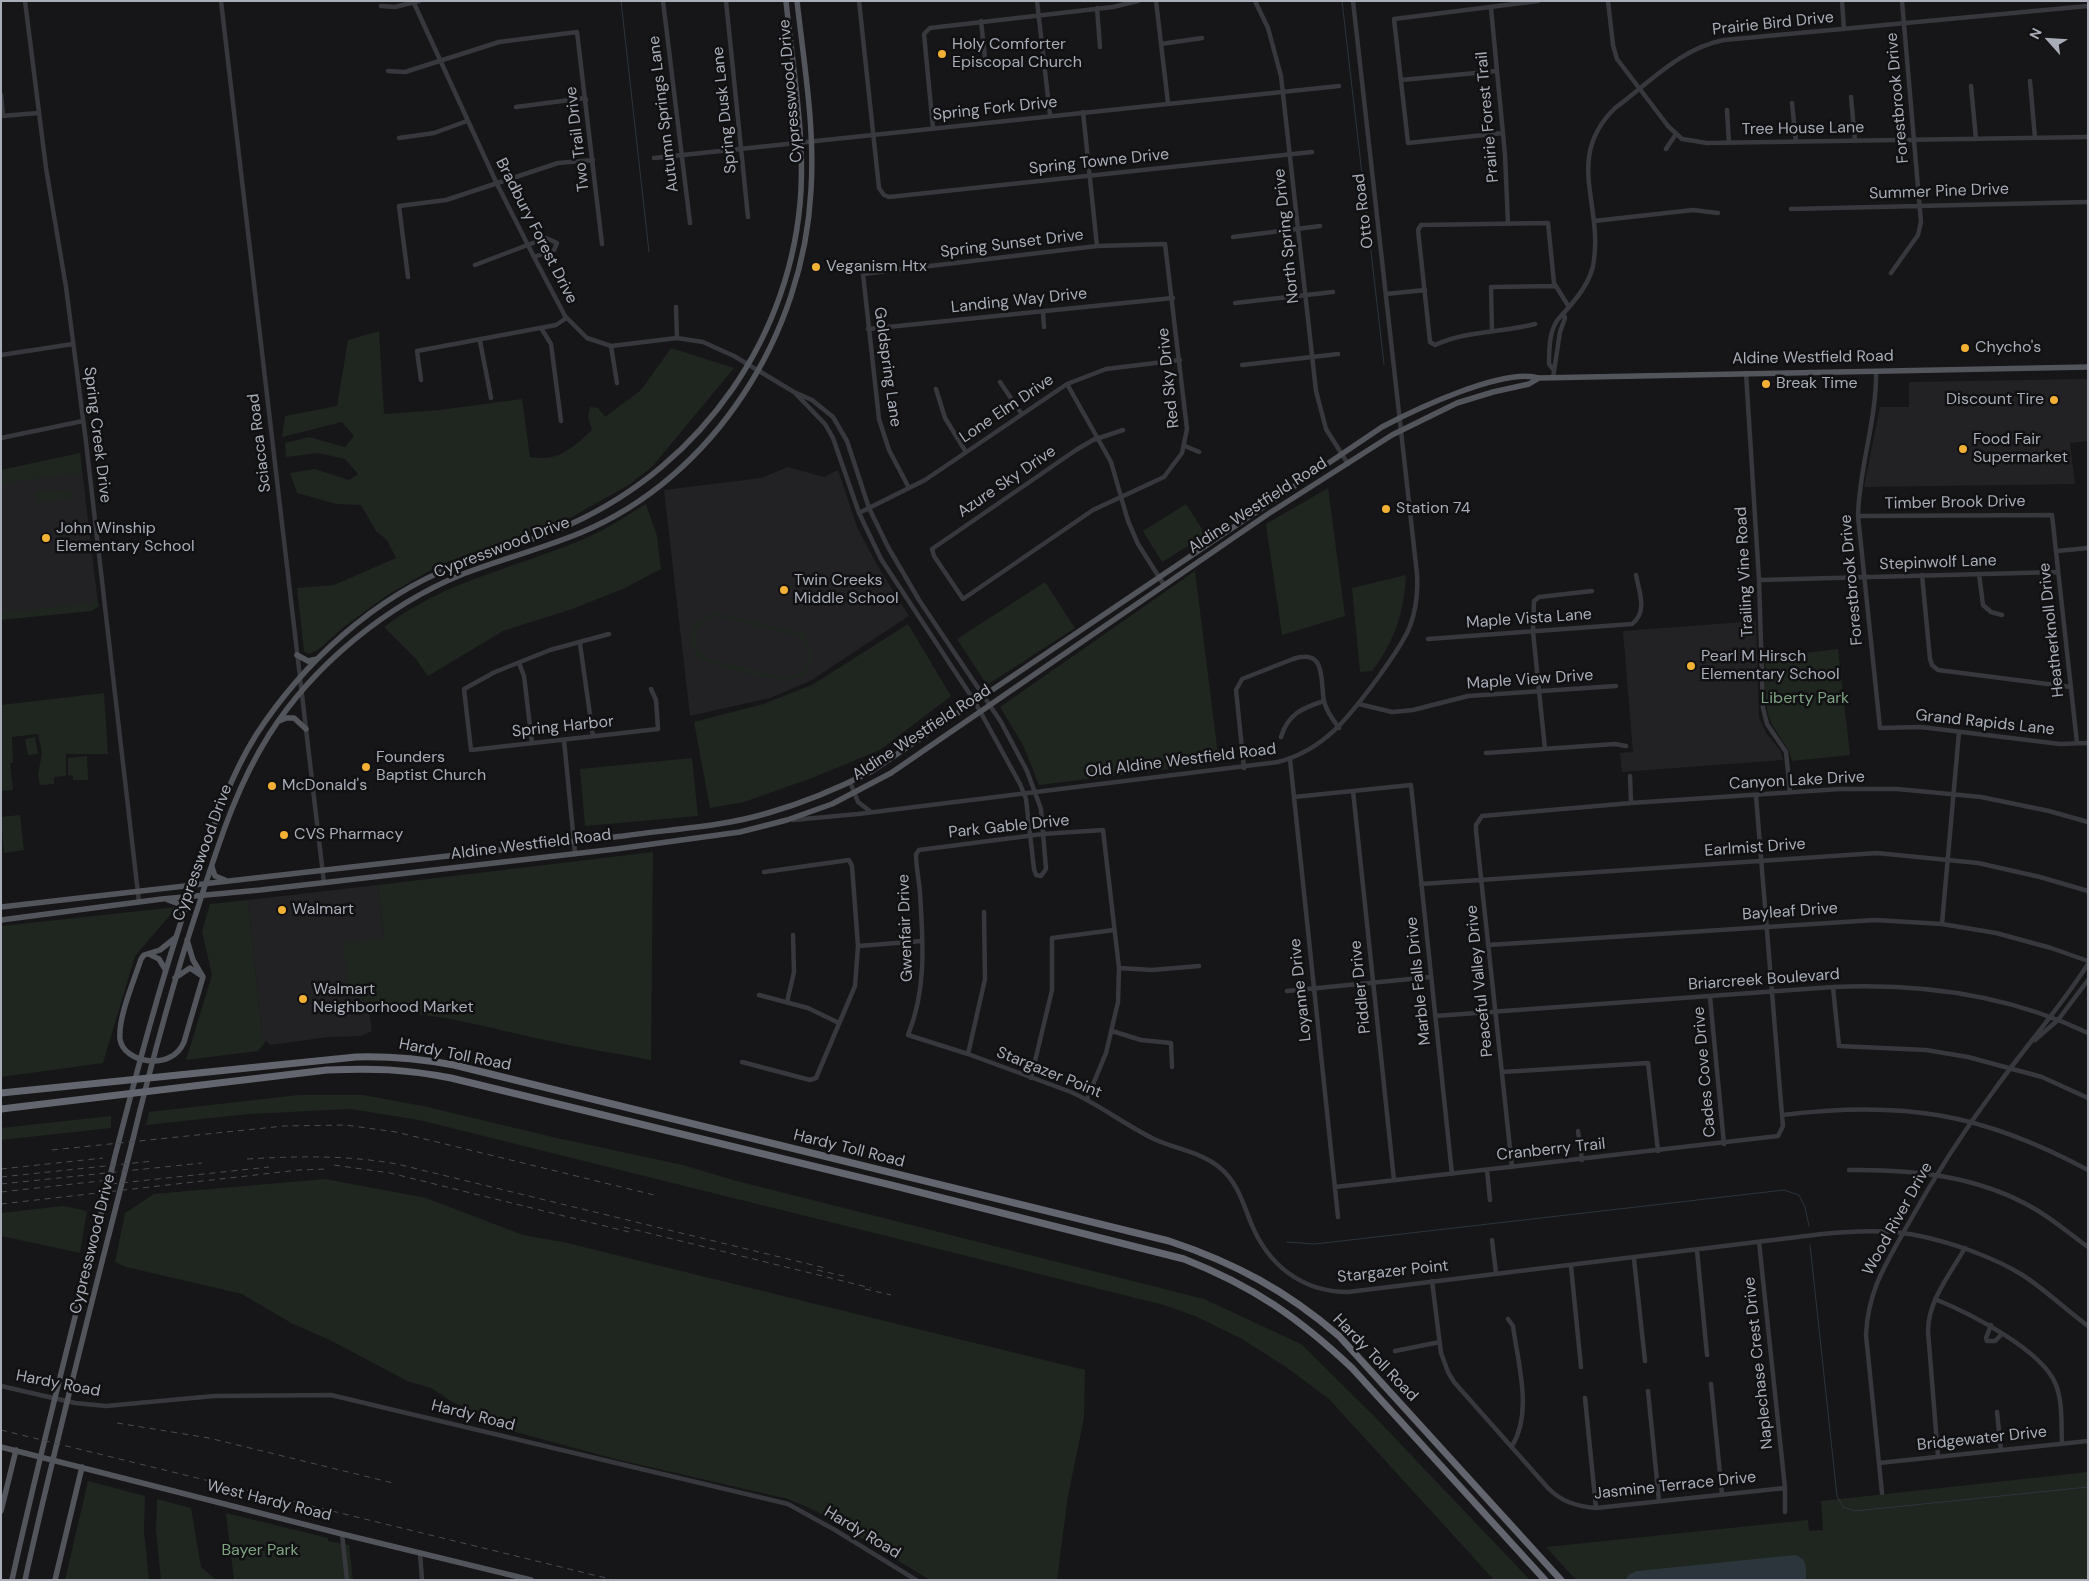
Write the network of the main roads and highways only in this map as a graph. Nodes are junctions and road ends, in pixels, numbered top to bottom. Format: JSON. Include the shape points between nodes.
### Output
{"nodes":[{"id":1,"x":786,"y":1,"type":"edge"},
{"id":2,"x":797,"y":5,"type":"edge"},
{"id":3,"x":786,"y":9,"type":"junction"},
{"id":4,"x":791,"y":258,"type":"junction"},
{"id":5,"x":802,"y":260,"type":"junction"},
{"id":6,"x":2088,"y":367,"type":"edge"},
{"id":7,"x":1538,"y":378,"type":"junction"},
{"id":8,"x":696,"y":436,"type":"junction"},
{"id":9,"x":703,"y":445,"type":"junction"},
{"id":10,"x":623,"y":496,"type":"junction"},
{"id":11,"x":1269,"y":503,"type":"junction"},
{"id":12,"x":629,"y":506,"type":"junction"},
{"id":13,"x":1274,"y":510,"type":"junction"},
{"id":14,"x":539,"y":537,"type":"junction"},
{"id":15,"x":1209,"y":544,"type":"junction"},
{"id":16,"x":542,"y":548,"type":"junction"},
{"id":17,"x":1214,"y":551,"type":"junction"},
{"id":18,"x":444,"y":570,"type":"junction"},
{"id":19,"x":447,"y":582,"type":"junction"},
{"id":20,"x":1106,"y":613,"type":"junction"},
{"id":21,"x":1111,"y":621,"type":"junction"},
{"id":22,"x":361,"y":622,"type":"junction"},
{"id":23,"x":366,"y":632,"type":"junction"},
{"id":24,"x":1053,"y":649,"type":"junction"},
{"id":25,"x":297,"y":655,"type":"road end"},
{"id":26,"x":323,"y":655,"type":"junction"},
{"id":27,"x":1058,"y":658,"type":"junction"},
{"id":28,"x":277,"y":722,"type":"junction"},
{"id":29,"x":306,"y":728,"type":"road end"},
{"id":30,"x":901,"y":753,"type":"junction"},
{"id":31,"x":906,"y":763,"type":"junction"},
{"id":32,"x":232,"y":777,"type":"junction"},
{"id":33,"x":242,"y":782,"type":"junction"},
{"id":34,"x":697,"y":826,"type":"junction"},
{"id":35,"x":697,"y":837,"type":"junction"},
{"id":36,"x":418,"y":859,"type":"junction"},
{"id":37,"x":212,"y":863,"type":"junction"},
{"id":38,"x":420,"y":872,"type":"junction"},
{"id":39,"x":234,"y":882,"type":"junction"},
{"id":40,"x":205,"y":884,"type":"junction"},
{"id":41,"x":194,"y":886,"type":"junction"},
{"id":42,"x":201,"y":896,"type":"junction"},
{"id":43,"x":190,"y":897,"type":"junction"},
{"id":44,"x":162,"y":899,"type":"junction"},
{"id":45,"x":60,"y":901,"type":"junction"},
{"id":46,"x":1,"y":907,"type":"edge"},
{"id":47,"x":61,"y":912,"type":"junction"},
{"id":48,"x":183,"y":917,"type":"junction"},
{"id":49,"x":1,"y":920,"type":"edge"},
{"id":50,"x":175,"y":938,"type":"junction"},
{"id":51,"x":186,"y":940,"type":"junction"},
{"id":52,"x":149,"y":954,"type":"junction"},
{"id":53,"x":165,"y":970,"type":"junction"},
{"id":54,"x":204,"y":977,"type":"junction"},
{"id":55,"x":175,"y":978,"type":"junction"},
{"id":56,"x":1,"y":1093,"type":"edge"},
{"id":57,"x":1,"y":1109,"type":"edge"},
{"id":58,"x":1,"y":1447,"type":"edge"},
{"id":59,"x":16,"y":1450,"type":"junction"},
{"id":60,"x":82,"y":1467,"type":"junction"},
{"id":61,"x":1,"y":1511,"type":"edge"},
{"id":62,"x":26,"y":1579,"type":"edge"},
{"id":63,"x":12,"y":1580,"type":"edge"},
{"id":64,"x":55,"y":1580,"type":"edge"},
{"id":65,"x":531,"y":1580,"type":"edge"},
{"id":66,"x":1546,"y":1580,"type":"edge"},
{"id":67,"x":1561,"y":1580,"type":"edge"}],
"edges":[{"from":1,"to":3,"type":"main road","name":"Cypresswood Drive"},
{"from":2,"to":3,"type":"main road"},
{"from":2,"to":5,"type":"main road","name":"Cypresswood Drive","via":[[812,142],[811,203]]},
{"from":3,"to":4,"type":"main road","name":"Cypresswood Drive","via":[[800,143],[801,187]]},
{"from":4,"to":5,"type":"main road"},
{"from":4,"to":8,"type":"main road","name":"Cypresswood Drive","via":[[770,323],[750,364],[724,403]]},
{"from":5,"to":9,"type":"main road","name":"Cypresswood Drive","via":[[785,317],[758,370],[721,426]]},
{"from":6,"to":7,"type":"main road","name":"Aldine Westfield Road"},
{"from":7,"to":11,"type":"main road","name":"Aldine Westfield Road","via":[[1522,377],[1480,386],[1400,418]]},
{"from":7,"to":13,"type":"main road","name":"Aldine Westfield Road","via":[[1529,384],[1457,403],[1402,430]]},
{"from":8,"to":9,"type":"main road"},
{"from":8,"to":10,"type":"main road","name":"Cypresswood Drive"},
{"from":9,"to":12,"type":"main road","name":"Cypresswood Drive","via":[[668,478]]},
{"from":10,"to":12,"type":"main road"},
{"from":10,"to":14,"type":"main road","name":"Cypresswood Drive","via":[[586,517]]},
{"from":11,"to":13,"type":"main road"},
{"from":11,"to":15,"type":"main road","name":"Aldine Westfield Road"},
{"from":12,"to":16,"type":"main road","name":"Cypresswood Drive","via":[[598,525]]},
{"from":13,"to":17,"type":"main road","name":"Aldine Westfield Road"},
{"from":14,"to":16,"type":"main road"},
{"from":14,"to":18,"type":"main road","name":"Cypresswood Drive"},
{"from":15,"to":17,"type":"main road"},
{"from":15,"to":20,"type":"main road","name":"Aldine Westfield Road"},
{"from":16,"to":19,"type":"main road","name":"Cypresswood Drive"},
{"from":17,"to":21,"type":"main road","name":"Aldine Westfield Road"},
{"from":18,"to":19,"type":"main road"},
{"from":18,"to":22,"type":"main road","name":"Cypresswood Drive"},
{"from":19,"to":23,"type":"main road","name":"Cypresswood Drive","via":[[414,599]]},
{"from":20,"to":21,"type":"main road"},
{"from":20,"to":24,"type":"main road","name":"Aldine Westfield Road"},
{"from":21,"to":27,"type":"main road","name":"Aldine Westfield Road"},
{"from":22,"to":23,"type":"main road"},
{"from":22,"to":26,"type":"main road","name":"Cypresswood Drive"},
{"from":23,"to":28,"type":"main road","name":"Cypresswood Drive","via":[[329,664]]},
{"from":24,"to":27,"type":"main road"},
{"from":24,"to":30,"type":"main road","name":"Aldine Westfield Road"},
{"from":25,"to":26,"type":"main road","via":[[313,661]]},
{"from":26,"to":32,"type":"main road","name":"Cypresswood Drive","via":[[300,677],[261,728]]},
{"from":27,"to":31,"type":"main road","name":"Aldine Westfield Road"},
{"from":28,"to":29,"type":"main road","via":[[294,718]]},
{"from":28,"to":33,"type":"main road","name":"Cypresswood Drive"},
{"from":30,"to":31,"type":"main road"},
{"from":30,"to":34,"type":"main road","name":"Aldine Westfield Road","via":[[850,782],[768,813]]},
{"from":31,"to":35,"type":"main road","name":"Aldine Westfield Road","via":[[855,794],[787,820],[740,832]]},
{"from":32,"to":33,"type":"main road"},
{"from":32,"to":41,"type":"main road","name":"Cypresswood Drive","via":[[215,818]]},
{"from":33,"to":37,"type":"main road","name":"Cypresswood Drive"},
{"from":34,"to":35,"type":"main road"},
{"from":34,"to":36,"type":"main road","name":"Aldine Westfield Road"},
{"from":35,"to":38,"type":"main road","name":"Aldine Westfield Road"},
{"from":36,"to":38,"type":"main road"},
{"from":36,"to":39,"type":"main road","name":"Aldine Westfield Road"},
{"from":37,"to":39,"type":"main road","via":[[215,876]]},
{"from":37,"to":40,"type":"main road","name":"Cypresswood Drive"},
{"from":38,"to":42,"type":"main road","name":"Aldine Westfield Road"},
{"from":39,"to":40,"type":"main road","name":"Aldine Westfield Road"},
{"from":40,"to":41,"type":"main road","name":"Aldine Westfield Road"},
{"from":40,"to":42,"type":"main road","name":"Cypresswood Drive"},
{"from":41,"to":43,"type":"main road","name":"Cypresswood Drive"},
{"from":41,"to":45,"type":"main road","name":"Aldine Westfield Road"},
{"from":42,"to":43,"type":"main road","name":"Aldine Westfield Road"},
{"from":42,"to":51,"type":"main road","name":"Cypresswood Drive"},
{"from":43,"to":44,"type":"main road","name":"Aldine Westfield Road"},
{"from":43,"to":48,"type":"main road","name":"Cypresswood Drive"},
{"from":44,"to":47,"type":"main road","name":"Aldine Westfield Road"},
{"from":44,"to":48,"type":"main road","via":[[177,902]]},
{"from":45,"to":46,"type":"main road","name":"Aldine Westfield Road"},
{"from":45,"to":47,"type":"main road"},
{"from":47,"to":49,"type":"main road","name":"Aldine Westfield Road"},
{"from":48,"to":50,"type":"main road","name":"Cypresswood Drive"},
{"from":50,"to":52,"type":"main road"},
{"from":50,"to":53,"type":"main road","name":"Cypresswood Drive"},
{"from":51,"to":54,"type":"main road"},
{"from":51,"to":55,"type":"main road","name":"Cypresswood Drive"},
{"from":52,"to":53,"type":"main road","via":[[159,959]]},
{"from":52,"to":54,"type":"main road","via":[[141,960],[120,1027],[121,1042],[135,1056],[162,1061],[179,1052]]},
{"from":53,"to":63,"type":"main road","name":"Cypresswood Drive","via":[[146,1032]]},
{"from":54,"to":55,"type":"main road","via":[[190,968]]},
{"from":55,"to":62,"type":"main road","name":"Cypresswood Drive"},
{"from":56,"to":67,"type":"highway","name":"Hardy Toll Road","via":[[356,1057],[420,1059],[1169,1241],[1249,1273],[1315,1316],[1339,1336]]},
{"from":57,"to":66,"type":"highway","name":"Hardy Toll Road","via":[[327,1070],[410,1070],[847,1174],[1184,1259],[1257,1292],[1320,1337]]},
{"from":58,"to":59,"type":"main road","name":"West Hardy Road"},
{"from":59,"to":60,"type":"main road","name":"West Hardy Road"},
{"from":59,"to":61,"type":"main road"},
{"from":60,"to":64,"type":"main road"},
{"from":60,"to":65,"type":"main road","name":"West Hardy Road"}]}
